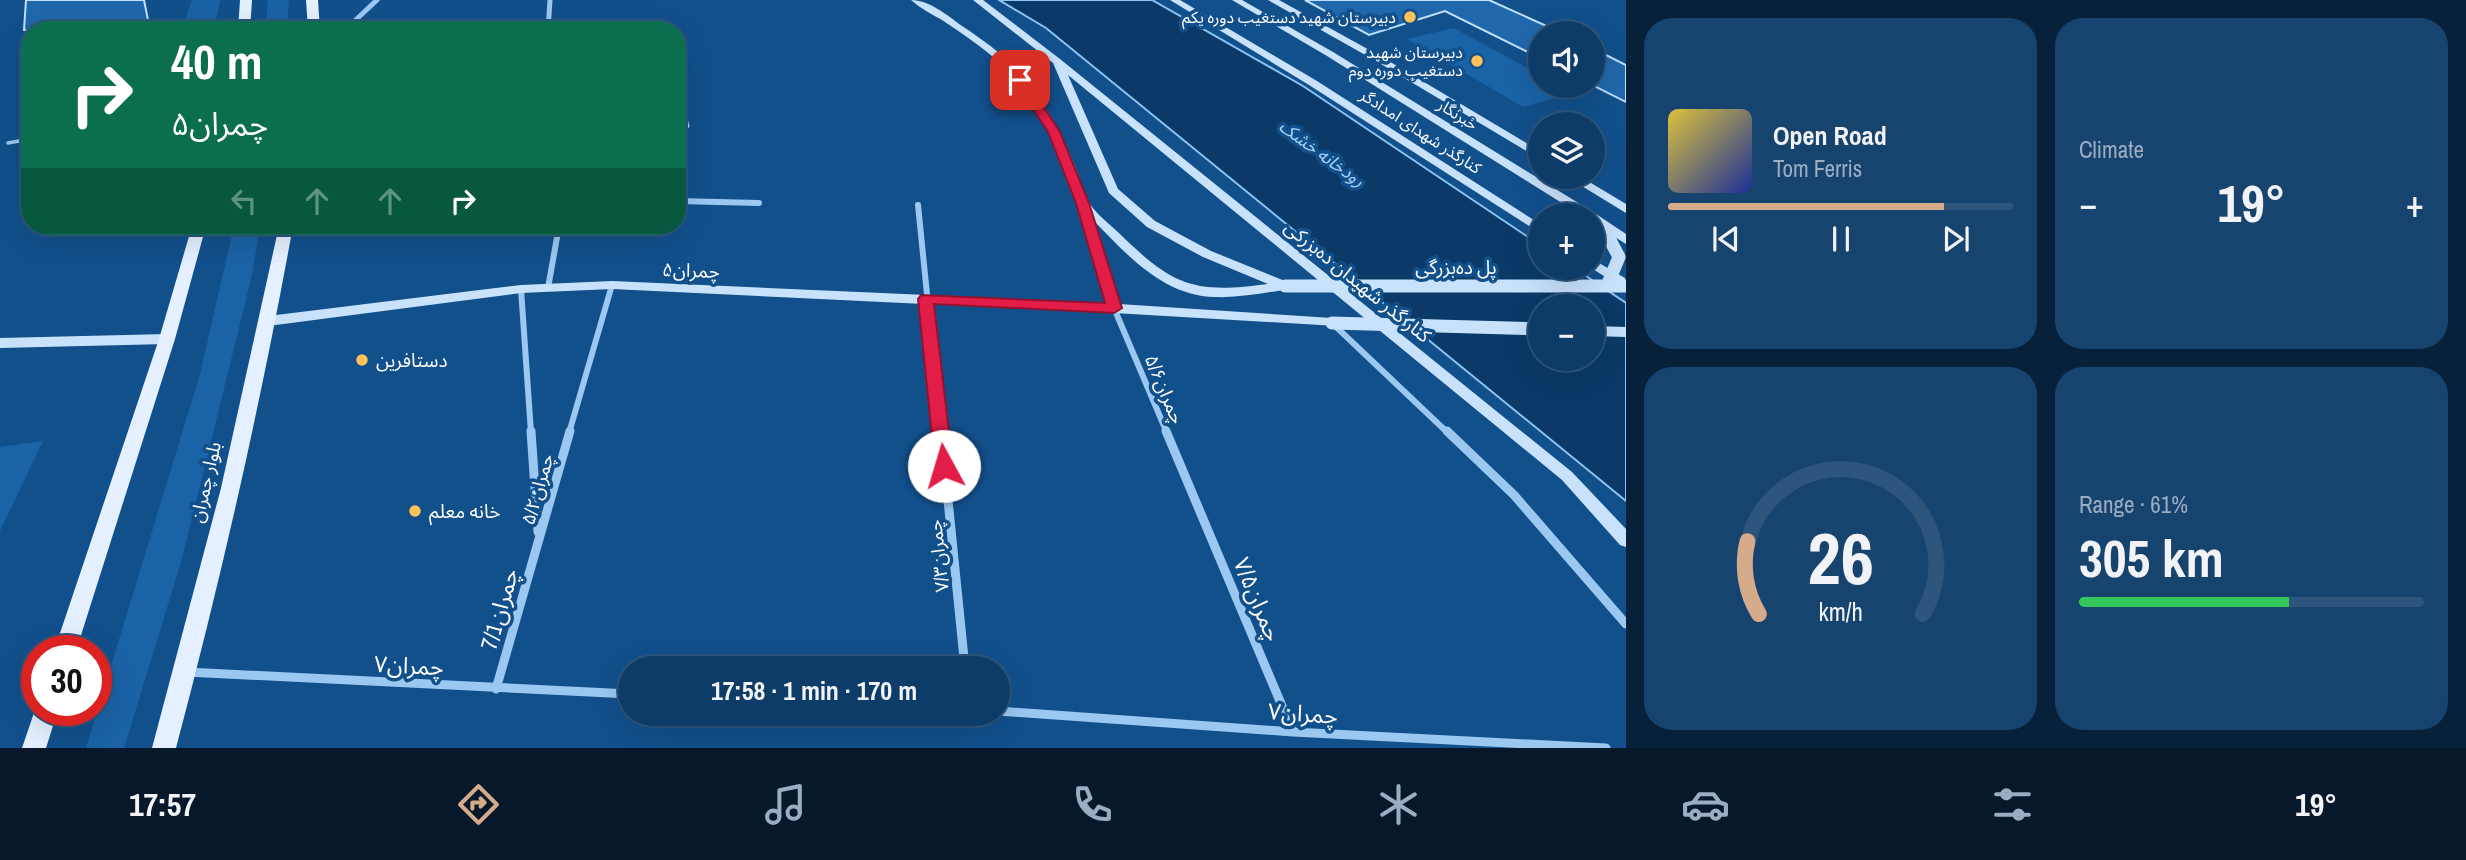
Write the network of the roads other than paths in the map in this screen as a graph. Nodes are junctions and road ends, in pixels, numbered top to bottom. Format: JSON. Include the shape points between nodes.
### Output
{"nodes":[{"id":1,"x":246,"y":0,"type":"edge"},
{"id":2,"x":312,"y":0,"type":"edge"},
{"id":3,"x":377,"y":0,"type":"edge"},
{"id":4,"x":551,"y":0,"type":"edge"},
{"id":5,"x":915,"y":0,"type":"edge"},
{"id":6,"x":977,"y":0,"type":"edge"},
{"id":7,"x":1174,"y":0,"type":"edge"},
{"id":8,"x":1236,"y":0,"type":"edge"},
{"id":9,"x":1272,"y":0,"type":"edge"},
{"id":10,"x":245,"y":21,"type":"edge"},
{"id":11,"x":313,"y":21,"type":"edge"},
{"id":12,"x":355,"y":21,"type":"edge"},
{"id":13,"x":549,"y":21,"type":"edge"},
{"id":14,"x":1057,"y":61,"type":"junction"},
{"id":15,"x":21,"y":141,"type":"edge"},
{"id":16,"x":8,"y":143,"type":"dead end"},
{"id":17,"x":1528,"y":149,"type":"edge"},
{"id":18,"x":1593,"y":189,"type":"edge"},
{"id":19,"x":686,"y":201,"type":"edge"},
{"id":20,"x":759,"y":203,"type":"dead end"},
{"id":21,"x":1083,"y":203,"type":"junction"},
{"id":22,"x":1572,"y":203,"type":"edge"},
{"id":23,"x":918,"y":205,"type":"dead end"},
{"id":24,"x":1626,"y":209,"type":"edge"},
{"id":25,"x":1528,"y":221,"type":"edge"},
{"id":26,"x":1605,"y":227,"type":"edge"},
{"id":27,"x":1605,"y":234,"type":"edge"},
{"id":28,"x":197,"y":235,"type":"edge"},
{"id":29,"x":284,"y":235,"type":"edge"},
{"id":30,"x":557,"y":235,"type":"edge"},
{"id":31,"x":1626,"y":240,"type":"edge"},
{"id":32,"x":1605,"y":271,"type":"edge"},
{"id":33,"x":612,"y":285,"type":"junction"},
{"id":34,"x":1626,"y":285,"type":"edge"},
{"id":35,"x":1285,"y":286,"type":"junction"},
{"id":36,"x":1607,"y":286,"type":"junction"},
{"id":37,"x":548,"y":288,"type":"junction"},
{"id":38,"x":521,"y":289,"type":"junction"},
{"id":39,"x":926,"y":299,"type":"junction"},
{"id":40,"x":1114,"y":308,"type":"junction"},
{"id":41,"x":268,"y":321,"type":"junction"},
{"id":42,"x":1332,"y":323,"type":"junction"},
{"id":43,"x":1528,"y":329,"type":"edge"},
{"id":44,"x":1605,"y":331,"type":"edge"},
{"id":45,"x":1626,"y":331,"type":"edge"},
{"id":46,"x":167,"y":339,"type":"junction"},
{"id":47,"x":0,"y":343,"type":"edge"},
{"id":48,"x":1187,"y":482,"type":"joint"},
{"id":49,"x":538,"y":540,"type":"junction"},
{"id":50,"x":1626,"y":540,"type":"edge"},
{"id":51,"x":1626,"y":624,"type":"edge"},
{"id":52,"x":70,"y":635,"type":"edge"},
{"id":53,"x":964,"y":656,"type":"edge"},
{"id":54,"x":185,"y":672,"type":"junction"},
{"id":55,"x":496,"y":689,"type":"junction"},
{"id":56,"x":618,"y":694,"type":"edge"},
{"id":57,"x":1010,"y":711,"type":"edge"},
{"id":58,"x":41,"y":726,"type":"edge"},
{"id":59,"x":1293,"y":732,"type":"junction"},
{"id":60,"x":1428,"y":744,"type":"edge"},
{"id":61,"x":34,"y":748,"type":"edge"},
{"id":62,"x":164,"y":748,"type":"edge"},
{"id":63,"x":1606,"y":748,"type":"edge"}],
"edges":[{"from":1,"to":10,"type":"main road"},
{"from":2,"to":11,"type":"main road"},
{"from":3,"to":12,"type":"street"},
{"from":4,"to":13,"type":"street"},
{"from":5,"to":21,"type":"main road","via":[[968,32],[1031,93],[1054,132]]},
{"from":6,"to":14,"type":"main road","name":"کنار گذر شهیدان ده‌بزرکی"},
{"from":7,"to":25,"type":"main road","name":"کنارگذر شهدای امدادگر"},
{"from":8,"to":22,"type":"main road","name":"خبرنگار"},
{"from":9,"to":17,"type":"main road"},
{"from":14,"to":35,"type":"main road","via":[[1113,191],[1151,224],[1207,254]]},
{"from":14,"to":50,"type":"main road","name":"کنار گذر شهیدان ده‌بزرکی","via":[[1567,476]]},
{"from":15,"to":16,"type":"lane"},
{"from":18,"to":24,"type":"main road"},
{"from":19,"to":20,"type":"street"},
{"from":21,"to":35,"type":"main road","name":"پل ده‌بزرگی","via":[[1124,244],[1173,282],[1202,293]]},
{"from":21,"to":40,"type":"main road"},
{"from":23,"to":39,"type":"street","name":"چمران۷/۳"},
{"from":26,"to":31,"type":"main road"},
{"from":27,"to":36,"type":"main road","bridge":true,"via":[[1619,257]]},
{"from":28,"to":46,"type":"main road"},
{"from":29,"to":41,"type":"main road","name":"بلوار چمران"},
{"from":30,"to":37,"type":"street"},
{"from":32,"to":34,"type":"main road"},
{"from":33,"to":37,"type":"main road","name":"چمران۵"},
{"from":33,"to":39,"type":"main road","name":"چمران۵"},
{"from":33,"to":49,"type":"street","name":"چمران۵/۲"},
{"from":34,"to":36,"type":"main road","name":"پل ده‌بزرگی","bridge":true},
{"from":35,"to":36,"type":"main road","name":"پل ده‌بزرگی","bridge":true},
{"from":37,"to":38,"type":"main road","name":"چمران۵"},
{"from":38,"to":41,"type":"main road","name":"چمران۵"},
{"from":38,"to":49,"type":"street","name":"چمران۵/۲"},
{"from":39,"to":40,"type":"main road","name":"چمران۵"},
{"from":39,"to":53,"type":"street","name":"چمران۷/۳"},
{"from":40,"to":42,"type":"main road","name":"چمران۵"},
{"from":40,"to":48,"type":"street","name":"چمران۵/۶"},
{"from":41,"to":54,"type":"main road","name":"بلوار چمران"},
{"from":42,"to":43,"type":"main road","bridge":true},
{"from":42,"to":51,"type":"street","via":[[1514,495]]},
{"from":44,"to":45,"type":"main road"},
{"from":46,"to":47,"type":"main road"},
{"from":46,"to":52,"type":"main road"},
{"from":48,"to":59,"type":"street","name":"چمران۷/۵"},
{"from":49,"to":55,"type":"street","name":"7/1چمران"},
{"from":54,"to":55,"type":"street","name":"چمران۷"},
{"from":54,"to":62,"type":"main road","name":"بلوار چمران"},
{"from":55,"to":56,"type":"street","name":"چمران۷"},
{"from":57,"to":59,"type":"street","name":"چمران۷"},
{"from":58,"to":61,"type":"main road"},
{"from":59,"to":60,"type":"street","name":"چمران۷"},
{"from":60,"to":63,"type":"street","name":"چمران۷"}]}
